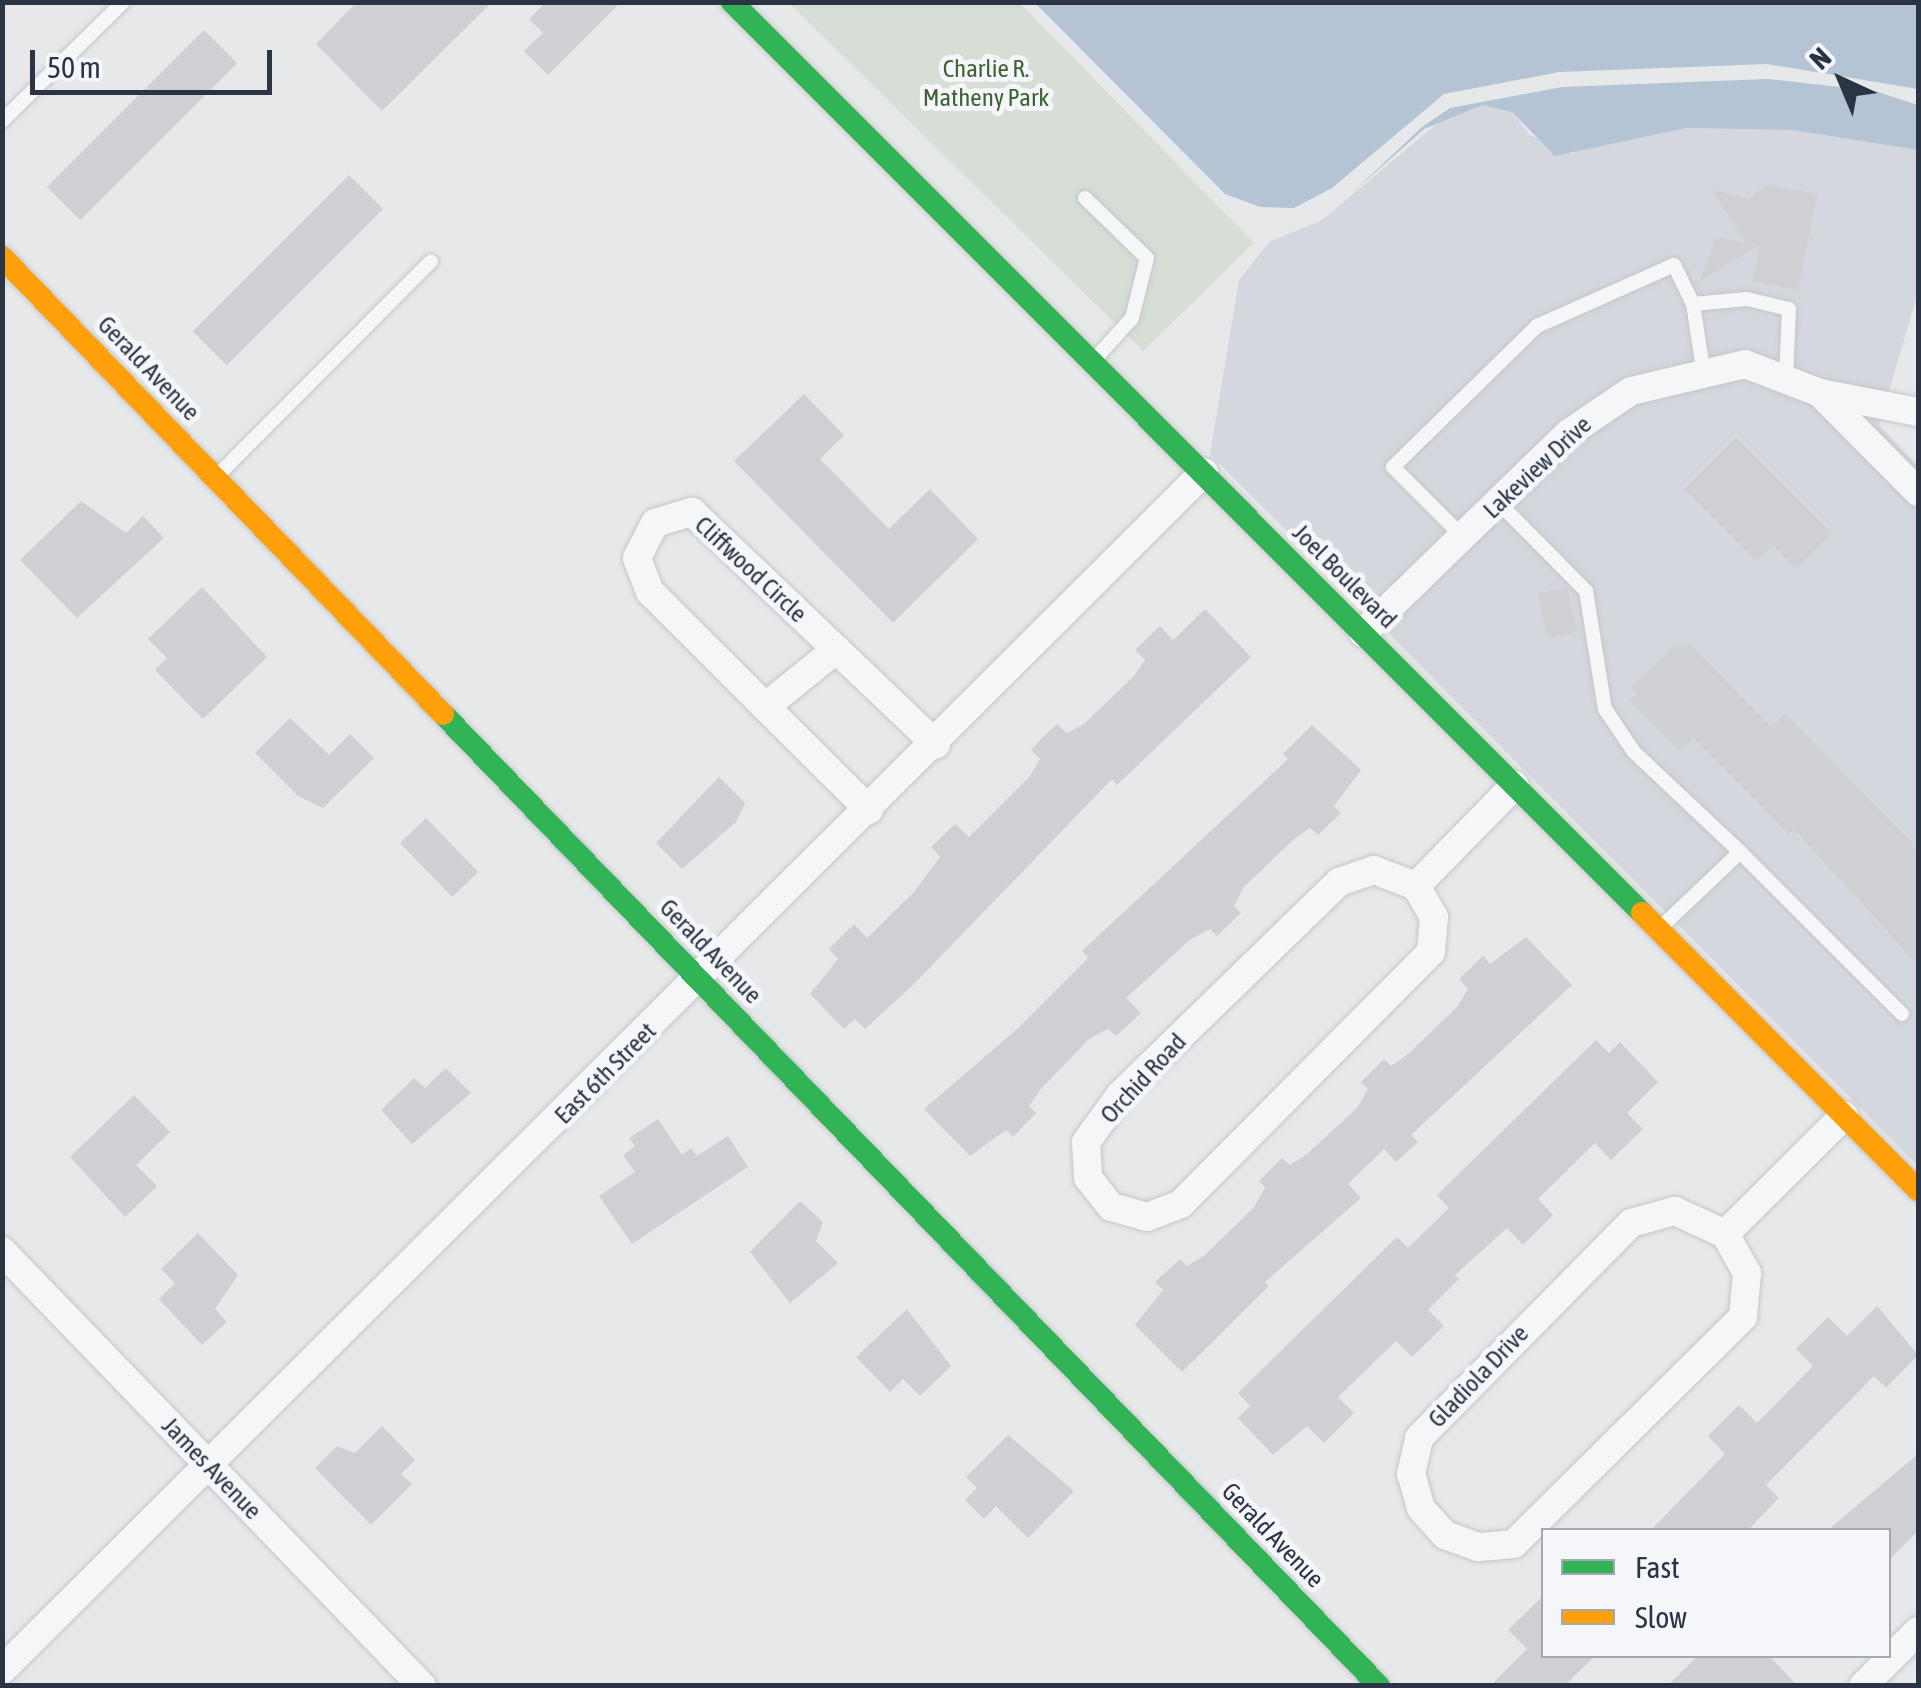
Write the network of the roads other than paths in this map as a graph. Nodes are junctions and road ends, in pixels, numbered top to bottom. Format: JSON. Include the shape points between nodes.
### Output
{"nodes":[{"id":1,"x":123,"y":2,"type":"edge"},
{"id":2,"x":732,"y":2,"type":"edge"},
{"id":3,"x":2,"y":121,"type":"edge"},
{"id":4,"x":1085,"y":198,"type":"dead end"},
{"id":5,"x":2,"y":257,"type":"edge"},
{"id":6,"x":431,"y":261,"type":"dead end"},
{"id":7,"x":1693,"y":304,"type":"junction"},
{"id":8,"x":1093,"y":361,"type":"junction"},
{"id":9,"x":1703,"y":369,"type":"junction"},
{"id":10,"x":1786,"y":380,"type":"junction"},
{"id":11,"x":1820,"y":393,"type":"junction"},
{"id":12,"x":1918,"y":412,"type":"edge"},
{"id":13,"x":1204,"y":472,"type":"junction"},
{"id":14,"x":217,"y":476,"type":"junction"},
{"id":15,"x":1918,"y":492,"type":"edge"},
{"id":16,"x":1498,"y":502,"type":"junction"},
{"id":17,"x":1463,"y":537,"type":"junction"},
{"id":18,"x":1363,"y":634,"type":"junction"},
{"id":19,"x":836,"y":649,"type":"junction"},
{"id":20,"x":765,"y":706,"type":"junction"},
{"id":21,"x":936,"y":744,"type":"junction"},
{"id":22,"x":1514,"y":785,"type":"junction"},
{"id":23,"x":869,"y":810,"type":"junction"},
{"id":24,"x":1740,"y":852,"type":"junction"},
{"id":25,"x":1416,"y":886,"type":"junction"},
{"id":26,"x":1658,"y":929,"type":"junction"},
{"id":27,"x":699,"y":978,"type":"junction"},
{"id":28,"x":1902,"y":1014,"type":"dead end"},
{"id":29,"x":1844,"y":1116,"type":"junction"},
{"id":30,"x":1918,"y":1190,"type":"edge"},
{"id":31,"x":1726,"y":1234,"type":"junction"},
{"id":32,"x":2,"y":1250,"type":"edge"},
{"id":33,"x":210,"y":1466,"type":"junction"},
{"id":34,"x":1918,"y":1632,"type":"edge"},
{"id":35,"x":2,"y":1670,"type":"edge"},
{"id":36,"x":422,"y":1686,"type":"edge"},
{"id":37,"x":1379,"y":1686,"type":"edge"},
{"id":38,"x":1864,"y":1686,"type":"edge"}],
"edges":[{"from":1,"to":3,"type":"lane"},
{"from":2,"to":8,"type":"street","name":"Joel Boulevard"},
{"from":4,"to":8,"type":"lane","via":[[1147,258],[1132,318]]},
{"from":5,"to":14,"type":"street","name":"Gerald Avenue"},
{"from":6,"to":14,"type":"lane"},
{"from":7,"to":9,"type":"lane"},
{"from":7,"to":10,"type":"lane","via":[[1747,299],[1789,309]]},
{"from":7,"to":17,"type":"lane","via":[[1674,265],[1537,326],[1394,466]]},
{"from":8,"to":13,"type":"street","name":"Joel Boulevard"},
{"from":9,"to":10,"type":"street","name":"Lakeview Drive","via":[[1745,364]]},
{"from":9,"to":16,"type":"street","name":"Lakeview Drive","via":[[1599,410]]},
{"from":10,"to":11,"type":"street","name":"Lakeview Drive"},
{"from":11,"to":12,"type":"street","name":"Lakeview Drive"},
{"from":11,"to":15,"type":"street"},
{"from":13,"to":18,"type":"street","name":"Joel Boulevard"},
{"from":13,"to":21,"type":"street","name":"East 6th Street"},
{"from":14,"to":27,"type":"street","name":"Gerald Avenue"},
{"from":16,"to":17,"type":"street","name":"Lakeview Drive"},
{"from":16,"to":24,"type":"lane","via":[[1586,592],[1605,709],[1634,752]]},
{"from":17,"to":18,"type":"street","name":"Lakeview Drive"},
{"from":18,"to":22,"type":"street","name":"Joel Boulevard"},
{"from":19,"to":20,"type":"street"},
{"from":19,"to":20,"type":"street","name":"Cliffwood Circle","via":[[692,512],[656,523],[637,558],[650,592]]},
{"from":19,"to":21,"type":"street","name":"Cliffwood Circle"},
{"from":20,"to":23,"type":"street","name":"Cliffwood Circle"},
{"from":21,"to":23,"type":"street","name":"East 6th Street"},
{"from":22,"to":25,"type":"street"},
{"from":22,"to":26,"type":"street","name":"Joel Boulevard"},
{"from":23,"to":27,"type":"street","name":"East 6th Street"},
{"from":24,"to":26,"type":"lane"},
{"from":24,"to":28,"type":"lane"},
{"from":25,"to":25,"type":"street","name":"Orchid Road","via":[[1434,916],[1433,934],[1431,952],[1409,980],[1181,1204],[1147,1217],[1111,1207],[1088,1178],[1086,1142],[1121,1094],[1338,882],[1374,870]]},
{"from":26,"to":29,"type":"street","name":"Joel Boulevard"},
{"from":27,"to":33,"type":"street","name":"East 6th Street"},
{"from":27,"to":37,"type":"street","name":"Gerald Avenue"},
{"from":29,"to":30,"type":"street","name":"Joel Boulevard"},
{"from":29,"to":31,"type":"street"},
{"from":31,"to":31,"type":"street","name":"Gladiola Drive","via":[[1747,1272],[1743,1317],[1711,1356],[1514,1544],[1478,1548],[1445,1535],[1421,1508],[1411,1474],[1419,1438],[1450,1400],[1631,1223],[1674,1212]]},
{"from":32,"to":33,"type":"street","name":"James Avenue"},
{"from":33,"to":35,"type":"street","name":"East 6th Street"},
{"from":33,"to":36,"type":"street","name":"James Avenue"},
{"from":34,"to":38,"type":"street"}]}
